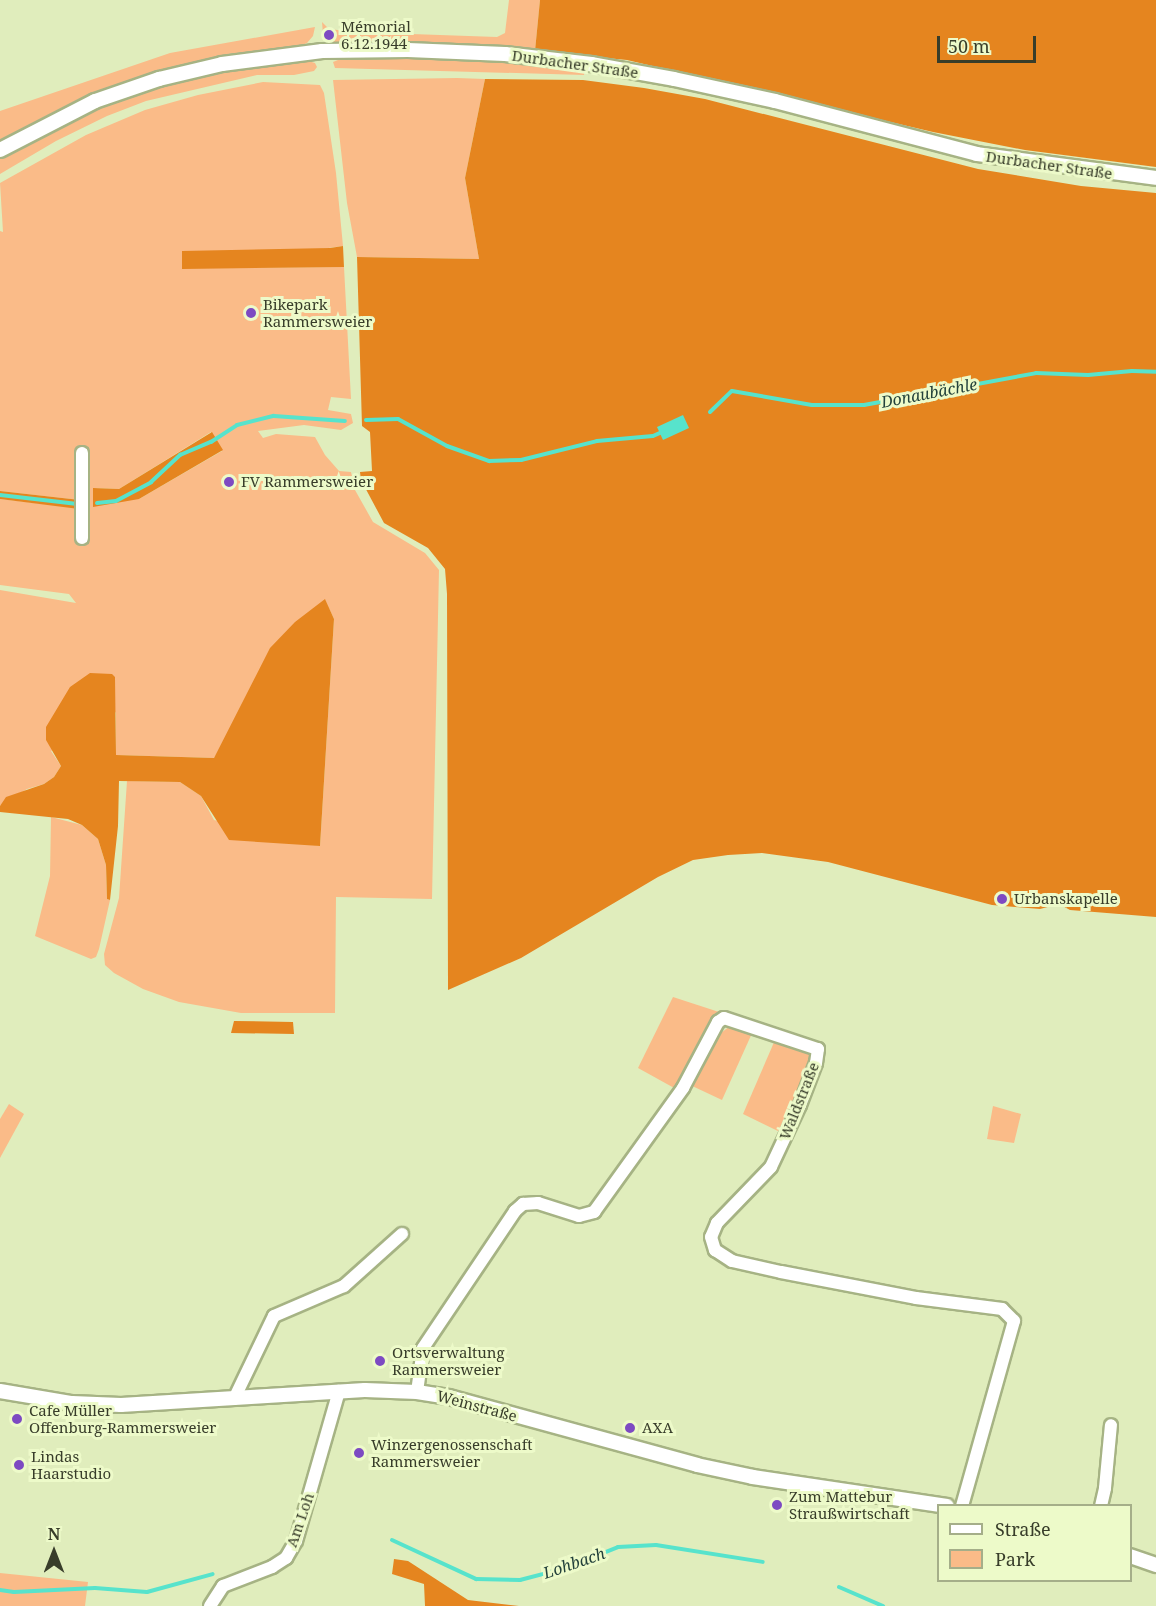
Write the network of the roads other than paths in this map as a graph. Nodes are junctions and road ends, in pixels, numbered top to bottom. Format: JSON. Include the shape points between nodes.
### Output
{"nodes":[{"id":1,"x":0,"y":150,"type":"edge"},
{"id":2,"x":1156,"y":178,"type":"edge"},
{"id":3,"x":82,"y":453,"type":"dead end"},
{"id":4,"x":82,"y":538,"type":"dead end"},
{"id":5,"x":402,"y":1234,"type":"dead end"},
{"id":6,"x":0,"y":1391,"type":"edge"},
{"id":7,"x":339,"y":1391,"type":"junction"},
{"id":8,"x":417,"y":1392,"type":"junction"},
{"id":9,"x":234,"y":1399,"type":"junction"},
{"id":10,"x":1111,"y":1425,"type":"dead end"},
{"id":11,"x":937,"y":1504,"type":"edge"},
{"id":12,"x":963,"y":1504,"type":"edge"},
{"id":13,"x":1101,"y":1504,"type":"edge"},
{"id":14,"x":1132,"y":1556,"type":"edge"},
{"id":15,"x":1156,"y":1565,"type":"edge"},
{"id":16,"x":210,"y":1606,"type":"edge"}],
"edges":[{"from":1,"to":2,"type":"street","name":"Durbacher Straße","via":[[95,101],[159,79],[222,64],[322,51],[408,50],[505,54],[591,64],[775,101],[977,154]]},
{"from":3,"to":4,"type":"street"},
{"from":5,"to":9,"type":"street","via":[[344,1286],[274,1316]]},
{"from":6,"to":9,"type":"street","name":"Weinstraße","via":[[72,1403],[121,1405]]},
{"from":7,"to":8,"type":"street","name":"Weinstraße"},
{"from":7,"to":9,"type":"street","name":"Weinstraße"},
{"from":7,"to":16,"type":"street","name":"Am Loh","via":[[296,1541],[286,1558],[223,1586]]},
{"from":8,"to":11,"type":"street","name":"Weinstraße","via":[[449,1397],[742,1475]]},
{"from":8,"to":12,"type":"street","name":"Waldstraße","via":[[423,1348],[515,1210],[523,1203],[538,1203],[579,1216],[594,1212],[682,1088],[718,1022],[724,1018],[818,1049],[800,1105],[771,1167],[717,1223],[711,1237],[715,1250],[732,1260],[781,1272],[916,1298],[1002,1309],[1014,1321]]},
{"from":10,"to":13,"type":"street"},
{"from":14,"to":15,"type":"street"}]}
